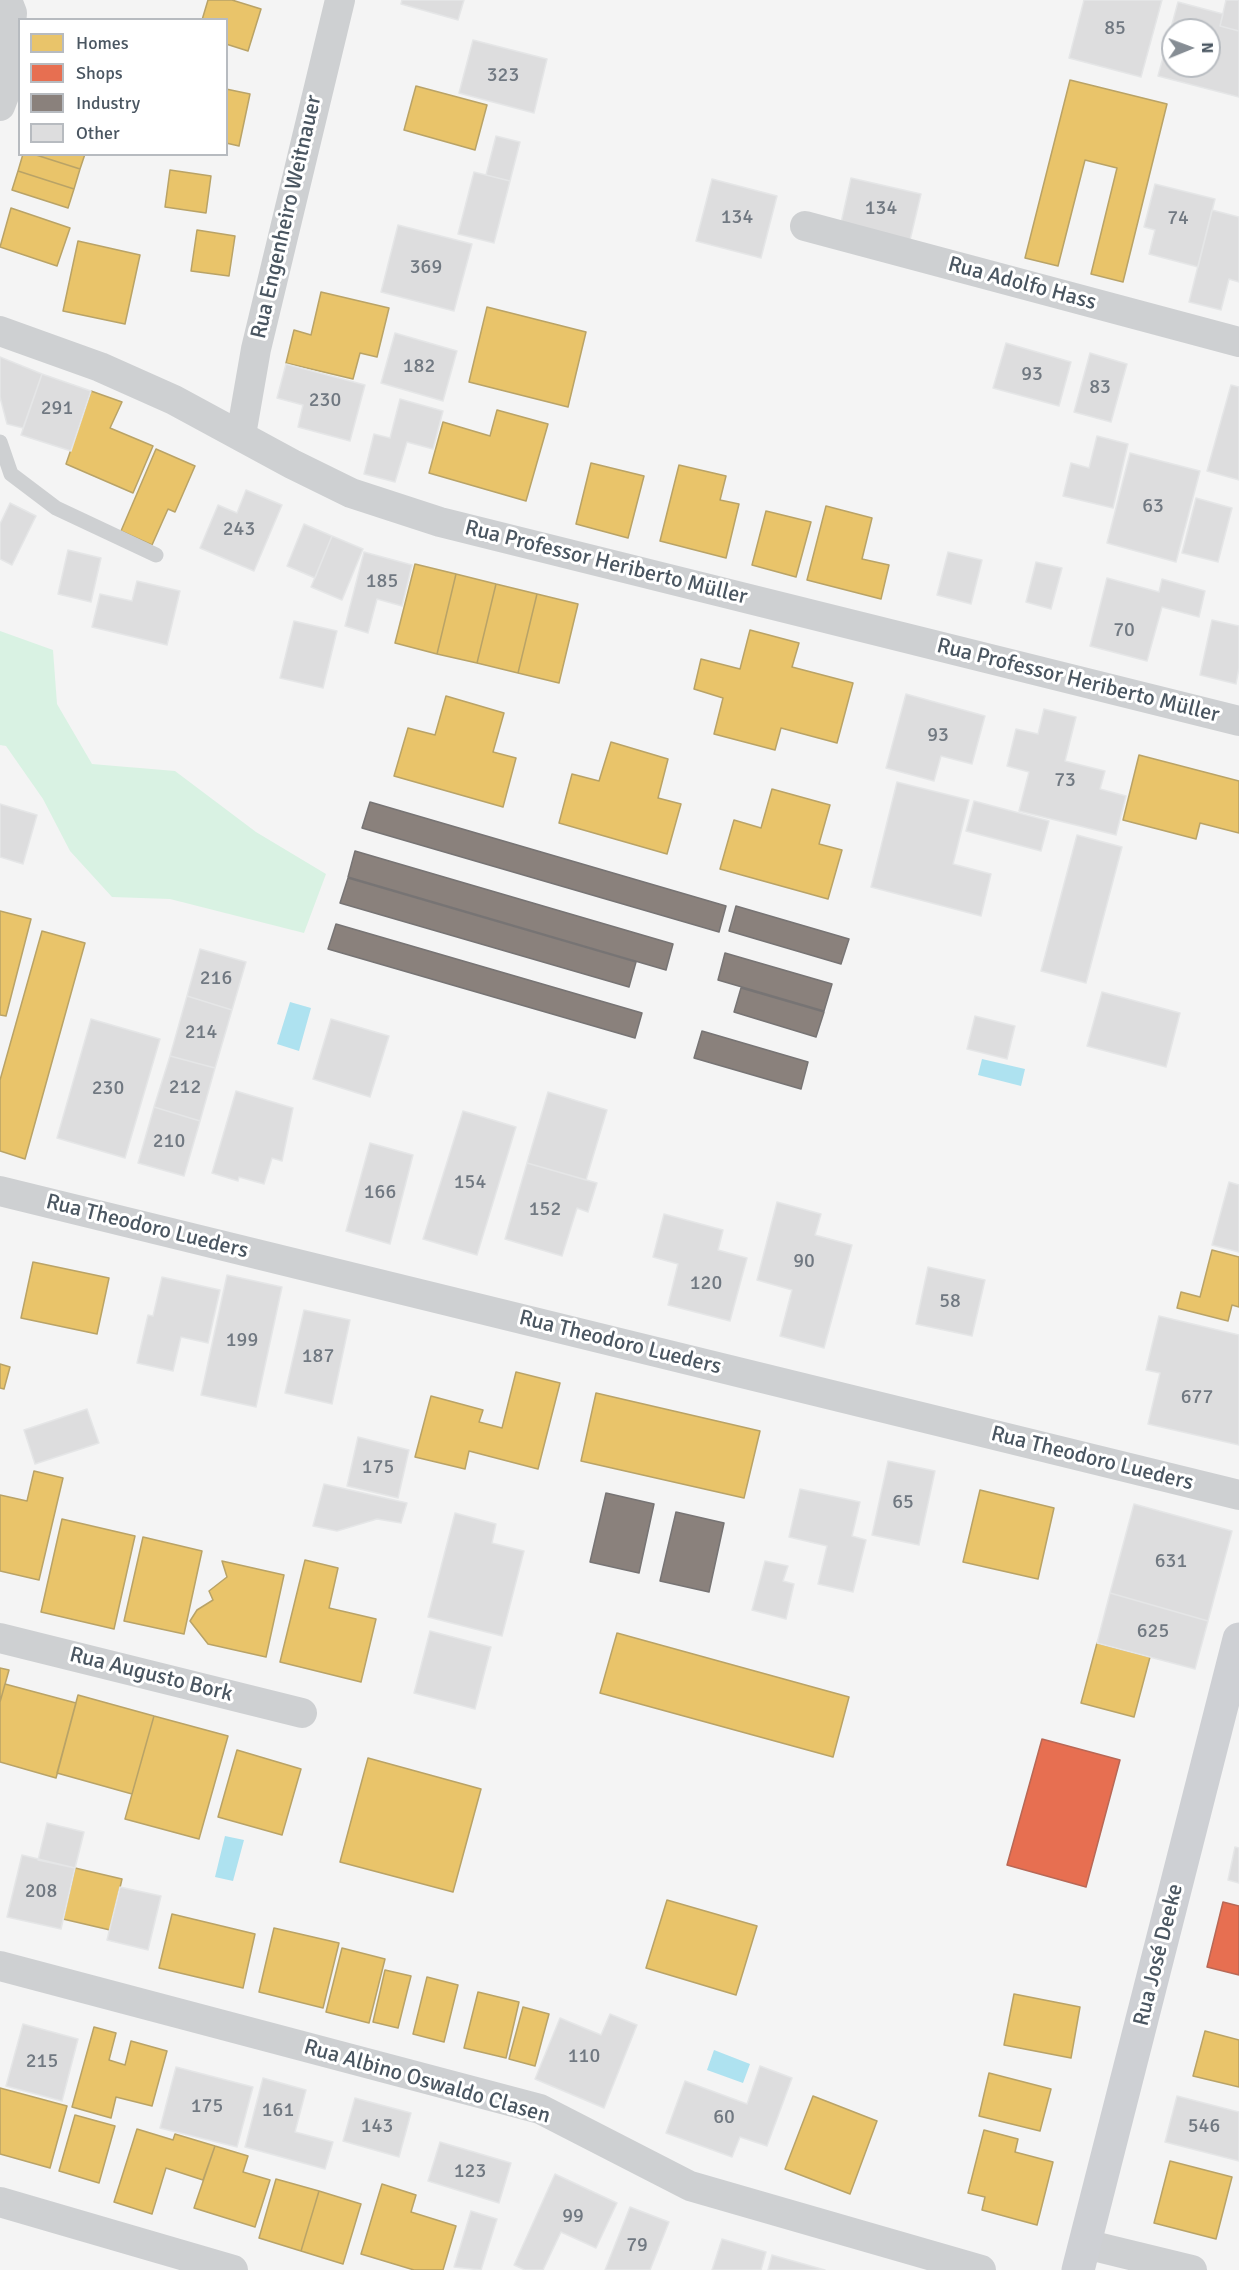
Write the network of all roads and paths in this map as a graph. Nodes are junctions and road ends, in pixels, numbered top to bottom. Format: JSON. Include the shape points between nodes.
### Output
{"nodes":[{"id":1,"x":7,"y":0,"type":"edge"},
{"id":2,"x":340,"y":0,"type":"edge"},
{"id":3,"x":0,"y":106,"type":"edge"},
{"id":4,"x":805,"y":226,"type":"dead end"},
{"id":5,"x":0,"y":331,"type":"edge"},
{"id":6,"x":1239,"y":342,"type":"edge"},
{"id":7,"x":241,"y":435,"type":"junction"},
{"id":8,"x":0,"y":442,"type":"edge"},
{"id":9,"x":156,"y":555,"type":"dead end"},
{"id":10,"x":1239,"y":721,"type":"edge"},
{"id":11,"x":0,"y":1191,"type":"edge"},
{"id":12,"x":1239,"y":1495,"type":"edge"},
{"id":13,"x":0,"y":1638,"type":"edge"},
{"id":14,"x":1239,"y":1639,"type":"edge"},
{"id":15,"x":302,"y":1713,"type":"dead end"},
{"id":16,"x":0,"y":1966,"type":"edge"},
{"id":17,"x":0,"y":2202,"type":"edge"},
{"id":18,"x":1082,"y":2257,"type":"edge"},
{"id":19,"x":233,"y":2270,"type":"edge"},
{"id":20,"x":981,"y":2270,"type":"edge"},
{"id":21,"x":1192,"y":2270,"type":"edge"}],
"edges":[{"from":1,"to":3,"type":"street","via":[[12,13],[5,93]]},
{"from":2,"to":7,"type":"street","name":"Rua Engenheiro Weitnauer","via":[[256,349]]},
{"from":4,"to":6,"type":"street","name":"Rua Adolfo Hass"},
{"from":5,"to":7,"type":"street","name":"Rua Professor Heriberto Müller","via":[[100,367]]},
{"from":7,"to":10,"type":"street","name":"Rua Professor Heriberto Müller","via":[[351,492],[440,522]]},
{"from":8,"to":9,"type":"lane","via":[[11,474],[56,508]]},
{"from":11,"to":12,"type":"street","name":"Rua Theodoro Lueders"},
{"from":13,"to":15,"type":"street","name":"Rua Augusto Bork"},
{"from":14,"to":18,"type":"street","name":"Rua José Deeke"},
{"from":16,"to":20,"type":"street","name":"Rua Albino Oswaldo Clasen","via":[[540,2109],[690,2186]]},
{"from":17,"to":19,"type":"street"},
{"from":18,"to":21,"type":"street"}]}
